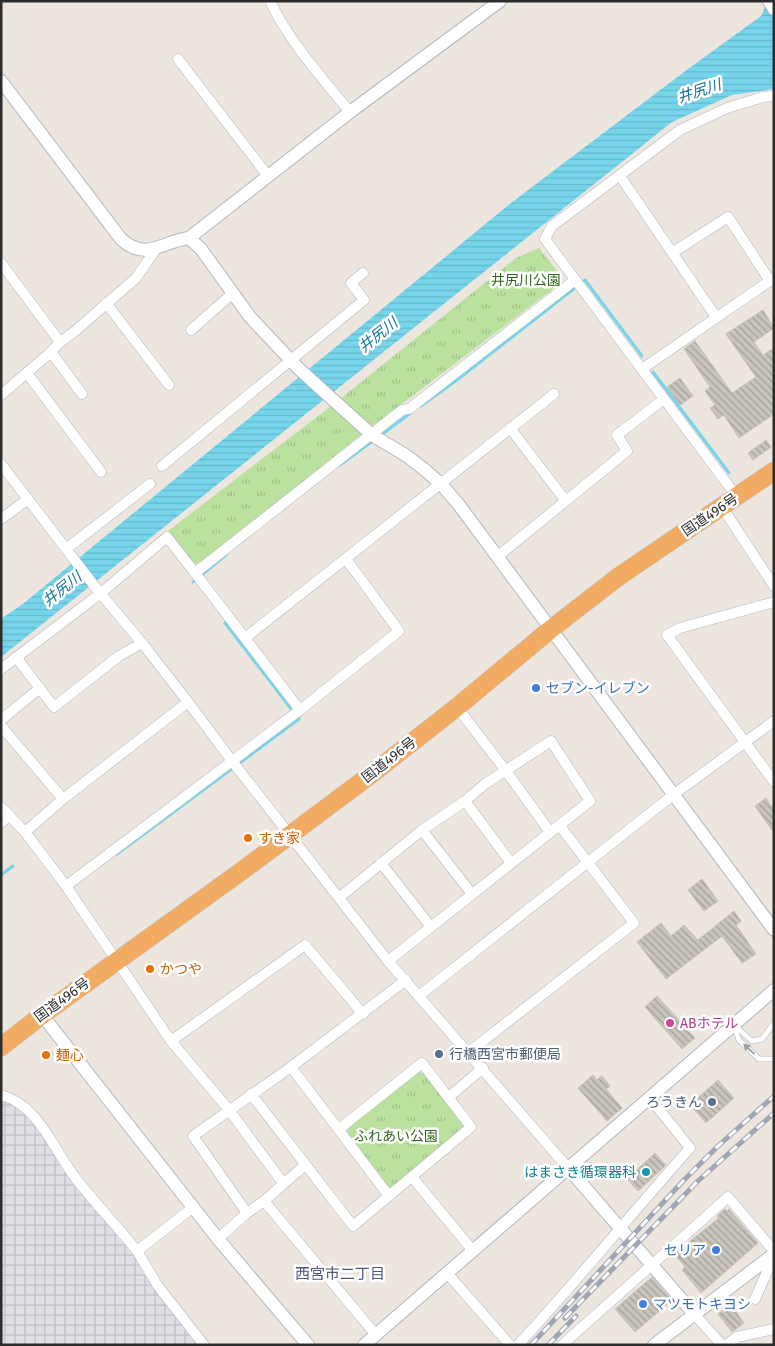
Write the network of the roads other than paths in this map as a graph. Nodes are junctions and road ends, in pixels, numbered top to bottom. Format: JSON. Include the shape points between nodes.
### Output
{"nodes":[{"id":1,"x":270,"y":1,"type":"edge"},
{"id":2,"x":500,"y":1,"type":"edge"},
{"id":3,"x":769,"y":1,"type":"edge"},
{"id":4,"x":774,"y":9,"type":"edge"},
{"id":5,"x":178,"y":59,"type":"dead end"},
{"id":6,"x":1,"y":81,"type":"edge"},
{"id":7,"x":774,"y":96,"type":"edge"},
{"id":8,"x":350,"y":112,"type":"junction"},
{"id":9,"x":268,"y":176,"type":"junction"},
{"id":10,"x":620,"y":176,"type":"junction"},
{"id":11,"x":189,"y":238,"type":"junction"},
{"id":12,"x":156,"y":249,"type":"junction"},
{"id":13,"x":672,"y":253,"type":"junction"},
{"id":14,"x":1,"y":263,"type":"edge"},
{"id":15,"x":363,"y":273,"type":"dead end"},
{"id":16,"x":772,"y":279,"type":"edge"},
{"id":17,"x":575,"y":280,"type":"junction"},
{"id":18,"x":233,"y":293,"type":"junction"},
{"id":19,"x":106,"y":303,"type":"junction"},
{"id":20,"x":716,"y":316,"type":"junction"},
{"id":21,"x":191,"y":330,"type":"dead end"},
{"id":22,"x":60,"y":342,"type":"junction"},
{"id":23,"x":51,"y":352,"type":"junction"},
{"id":24,"x":294,"y":364,"type":"junction"},
{"id":25,"x":642,"y":369,"type":"junction"},
{"id":26,"x":27,"y":373,"type":"junction"},
{"id":27,"x":169,"y":385,"type":"dead end"},
{"id":28,"x":1,"y":394,"type":"edge"},
{"id":29,"x":82,"y":394,"type":"dead end"},
{"id":30,"x":554,"y":394,"type":"dead end"},
{"id":31,"x":664,"y":399,"type":"junction"},
{"id":32,"x":510,"y":428,"type":"junction"},
{"id":33,"x":372,"y":434,"type":"junction"},
{"id":34,"x":1,"y":464,"type":"edge"},
{"id":35,"x":162,"y":466,"type":"dead end"},
{"id":36,"x":774,"y":471,"type":"edge"},
{"id":37,"x":101,"y":472,"type":"dead end"},
{"id":38,"x":150,"y":484,"type":"dead end"},
{"id":39,"x":441,"y":484,"type":"junction"},
{"id":40,"x":737,"y":497,"type":"junction"},
{"id":41,"x":28,"y":499,"type":"junction"},
{"id":42,"x":565,"y":500,"type":"junction"},
{"id":43,"x":722,"y":507,"type":"junction"},
{"id":44,"x":1,"y":519,"type":"edge"},
{"id":45,"x":68,"y":551,"type":"junction"},
{"id":46,"x":497,"y":557,"type":"junction"},
{"id":47,"x":346,"y":559,"type":"junction"},
{"id":48,"x":195,"y":573,"type":"junction"},
{"id":49,"x":774,"y":584,"type":"edge"},
{"id":50,"x":98,"y":590,"type":"junction"},
{"id":51,"x":774,"y":602,"type":"edge"},
{"id":52,"x":550,"y":628,"type":"junction"},
{"id":53,"x":245,"y":638,"type":"junction"},
{"id":54,"x":142,"y":643,"type":"junction"},
{"id":55,"x":16,"y":657,"type":"junction"},
{"id":56,"x":1,"y":669,"type":"edge"},
{"id":57,"x":40,"y":688,"type":"junction"},
{"id":58,"x":188,"y":702,"type":"junction"},
{"id":59,"x":457,"y":707,"type":"junction"},
{"id":60,"x":300,"y":710,"type":"junction"},
{"id":61,"x":1,"y":720,"type":"edge"},
{"id":62,"x":774,"y":721,"type":"edge"},
{"id":63,"x":1,"y":726,"type":"edge"},
{"id":64,"x":745,"y":742,"type":"junction"},
{"id":65,"x":232,"y":761,"type":"junction"},
{"id":66,"x":506,"y":771,"type":"junction"},
{"id":67,"x":774,"y":782,"type":"edge"},
{"id":68,"x":674,"y":795,"type":"junction"},
{"id":69,"x":63,"y":799,"type":"junction"},
{"id":70,"x":465,"y":801,"type":"junction"},
{"id":71,"x":1,"y":806,"type":"edge"},
{"id":72,"x":9,"y":816,"type":"junction"},
{"id":73,"x":1,"y":823,"type":"edge"},
{"id":74,"x":560,"y":826,"type":"junction"},
{"id":75,"x":422,"y":830,"type":"junction"},
{"id":76,"x":25,"y":832,"type":"junction"},
{"id":77,"x":550,"y":832,"type":"junction"},
{"id":78,"x":290,"y":834,"type":"junction"},
{"id":79,"x":588,"y":862,"type":"junction"},
{"id":80,"x":381,"y":863,"type":"junction"},
{"id":81,"x":512,"y":863,"type":"junction"},
{"id":82,"x":66,"y":886,"type":"junction"},
{"id":83,"x":472,"y":894,"type":"junction"},
{"id":84,"x":340,"y":897,"type":"junction"},
{"id":85,"x":431,"y":927,"type":"junction"},
{"id":86,"x":774,"y":930,"type":"edge"},
{"id":87,"x":117,"y":960,"type":"junction"},
{"id":88,"x":388,"y":960,"type":"junction"},
{"id":89,"x":406,"y":980,"type":"junction"},
{"id":90,"x":774,"y":990,"type":"edge"},
{"id":91,"x":420,"y":995,"type":"junction"},
{"id":92,"x":363,"y":1014,"type":"junction"},
{"id":93,"x":42,"y":1015,"type":"junction"},
{"id":94,"x":774,"y":1023,"type":"edge"},
{"id":95,"x":734,"y":1025,"type":"junction"},
{"id":96,"x":171,"y":1041,"type":"junction"},
{"id":97,"x":1,"y":1047,"type":"edge"},
{"id":98,"x":469,"y":1052,"type":"junction"},
{"id":99,"x":774,"y":1059,"type":"edge"},
{"id":100,"x":292,"y":1067,"type":"junction"},
{"id":101,"x":483,"y":1068,"type":"junction"},
{"id":102,"x":252,"y":1094,"type":"junction"},
{"id":103,"x":1,"y":1095,"type":"edge"},
{"id":104,"x":448,"y":1097,"type":"junction"},
{"id":105,"x":650,"y":1098,"type":"junction"},
{"id":106,"x":229,"y":1110,"type":"junction"},
{"id":107,"x":339,"y":1129,"type":"junction"},
{"id":108,"x":305,"y":1166,"type":"junction"},
{"id":109,"x":570,"y":1168,"type":"junction"},
{"id":110,"x":412,"y":1177,"type":"junction"},
{"id":111,"x":283,"y":1183,"type":"junction"},
{"id":112,"x":389,"y":1196,"type":"junction"},
{"id":113,"x":264,"y":1201,"type":"junction"},
{"id":114,"x":192,"y":1208,"type":"junction"},
{"id":115,"x":247,"y":1213,"type":"junction"},
{"id":116,"x":620,"y":1228,"type":"junction"},
{"id":117,"x":218,"y":1240,"type":"junction"},
{"id":118,"x":137,"y":1251,"type":"junction"},
{"id":119,"x":473,"y":1251,"type":"junction"},
{"id":120,"x":774,"y":1254,"type":"edge"},
{"id":121,"x":652,"y":1266,"type":"junction"},
{"id":122,"x":447,"y":1273,"type":"junction"},
{"id":123,"x":755,"y":1299,"type":"dead end"},
{"id":124,"x":695,"y":1315,"type":"junction"},
{"id":125,"x":774,"y":1329,"type":"edge"},
{"id":126,"x":376,"y":1335,"type":"junction"},
{"id":127,"x":204,"y":1345,"type":"edge"},
{"id":128,"x":308,"y":1345,"type":"edge"},
{"id":129,"x":364,"y":1345,"type":"edge"},
{"id":130,"x":510,"y":1345,"type":"edge"},
{"id":131,"x":518,"y":1345,"type":"edge"},
{"id":132,"x":562,"y":1345,"type":"edge"},
{"id":133,"x":656,"y":1345,"type":"edge"},
{"id":134,"x":724,"y":1345,"type":"edge"}],
"edges":[{"from":1,"to":8,"type":"street","via":[[311,63]]},
{"from":2,"to":8,"type":"street"},
{"from":3,"to":4,"type":"street"},
{"from":5,"to":9,"type":"street"},
{"from":6,"to":12,"type":"street","via":[[121,238],[137,249]]},
{"from":7,"to":10,"type":"street","via":[[727,108],[680,130]]},
{"from":8,"to":9,"type":"street"},
{"from":9,"to":11,"type":"street"},
{"from":10,"to":13,"type":"street"},
{"from":10,"to":17,"type":"street","via":[[552,226],[545,239]]},
{"from":11,"to":12,"type":"street"},
{"from":11,"to":18,"type":"street"},
{"from":12,"to":19,"type":"street","via":[[136,278]]},
{"from":13,"to":16,"type":"street","via":[[728,217]]},
{"from":13,"to":20,"type":"street"},
{"from":14,"to":22,"type":"street"},
{"from":15,"to":24,"type":"street","via":[[351,283],[364,300]]},
{"from":16,"to":20,"type":"street"},
{"from":17,"to":25,"type":"street"},
{"from":17,"to":33,"type":"street"},
{"from":18,"to":21,"type":"street"},
{"from":18,"to":24,"type":"street","via":[[250,317]]},
{"from":19,"to":22,"type":"street"},
{"from":19,"to":27,"type":"street"},
{"from":20,"to":25,"type":"street"},
{"from":22,"to":23,"type":"street"},
{"from":23,"to":26,"type":"street"},
{"from":23,"to":29,"type":"street"},
{"from":24,"to":33,"type":"street"},
{"from":24,"to":35,"type":"street"},
{"from":25,"to":31,"type":"street"},
{"from":26,"to":28,"type":"street"},
{"from":26,"to":37,"type":"street"},
{"from":30,"to":32,"type":"street"},
{"from":31,"to":40,"type":"street"},
{"from":31,"to":42,"type":"street","via":[[617,435],[627,451]]},
{"from":32,"to":39,"type":"street"},
{"from":32,"to":42,"type":"street"},
{"from":33,"to":39,"type":"street","via":[[407,456]]},
{"from":33,"to":48,"type":"street"},
{"from":34,"to":41,"type":"street"},
{"from":36,"to":40,"type":"highway","name":"国道496号"},
{"from":38,"to":45,"type":"street"},
{"from":39,"to":46,"type":"street"},
{"from":39,"to":47,"type":"street"},
{"from":40,"to":43,"type":"highway","name":"国道496号"},
{"from":41,"to":44,"type":"street"},
{"from":41,"to":45,"type":"street"},
{"from":42,"to":46,"type":"street"},
{"from":43,"to":49,"type":"street"},
{"from":43,"to":52,"type":"highway","name":"国道496号","via":[[618,577]]},
{"from":45,"to":50,"type":"street"},
{"from":46,"to":52,"type":"street"},
{"from":47,"to":53,"type":"street"},
{"from":47,"to":60,"type":"street","via":[[399,631]]},
{"from":48,"to":50,"type":"street","via":[[167,537]]},
{"from":48,"to":53,"type":"street"},
{"from":50,"to":54,"type":"street"},
{"from":50,"to":55,"type":"street"},
{"from":51,"to":64,"type":"street","via":[[680,628],[667,635]]},
{"from":52,"to":59,"type":"highway","name":"国道496号"},
{"from":52,"to":68,"type":"street"},
{"from":53,"to":60,"type":"street"},
{"from":54,"to":57,"type":"street","via":[[119,656],[54,706]]},
{"from":54,"to":58,"type":"street"},
{"from":55,"to":56,"type":"street"},
{"from":55,"to":57,"type":"street"},
{"from":57,"to":61,"type":"street"},
{"from":58,"to":65,"type":"street"},
{"from":58,"to":69,"type":"street"},
{"from":59,"to":66,"type":"street"},
{"from":59,"to":78,"type":"highway","name":"国道496号"},
{"from":60,"to":65,"type":"street"},
{"from":62,"to":64,"type":"street"},
{"from":63,"to":69,"type":"street"},
{"from":64,"to":67,"type":"street"},
{"from":64,"to":68,"type":"street"},
{"from":65,"to":78,"type":"street"},
{"from":65,"to":82,"type":"street"},
{"from":66,"to":70,"type":"street"},
{"from":66,"to":74,"type":"street","via":[[551,741],[590,801]]},
{"from":66,"to":77,"type":"street"},
{"from":68,"to":79,"type":"street"},
{"from":68,"to":86,"type":"street"},
{"from":69,"to":76,"type":"street"},
{"from":70,"to":75,"type":"street"},
{"from":70,"to":81,"type":"street"},
{"from":71,"to":72,"type":"street"},
{"from":72,"to":73,"type":"street"},
{"from":72,"to":76,"type":"street"},
{"from":74,"to":77,"type":"street"},
{"from":74,"to":79,"type":"street"},
{"from":75,"to":80,"type":"street"},
{"from":75,"to":83,"type":"street"},
{"from":76,"to":82,"type":"street"},
{"from":77,"to":81,"type":"street"},
{"from":78,"to":84,"type":"street"},
{"from":78,"to":87,"type":"highway","name":"国道496号"},
{"from":79,"to":91,"type":"street"},
{"from":79,"to":98,"type":"street","via":[[634,923]]},
{"from":80,"to":84,"type":"street"},
{"from":80,"to":85,"type":"street"},
{"from":81,"to":83,"type":"street"},
{"from":82,"to":87,"type":"street"},
{"from":83,"to":85,"type":"street"},
{"from":84,"to":88,"type":"street"},
{"from":85,"to":88,"type":"street"},
{"from":87,"to":93,"type":"highway","name":"国道496号"},
{"from":87,"to":96,"type":"street"},
{"from":88,"to":89,"type":"street"},
{"from":89,"to":91,"type":"street"},
{"from":89,"to":92,"type":"street"},
{"from":90,"to":95,"type":"street"},
{"from":91,"to":98,"type":"street"},
{"from":92,"to":96,"type":"street","via":[[305,945]]},
{"from":92,"to":100,"type":"street"},
{"from":93,"to":97,"type":"highway","name":"国道496号"},
{"from":93,"to":114,"type":"street"},
{"from":94,"to":95,"type":"lane","via":[[762,1039],[752,1042]]},
{"from":99,"to":95,"type":"lane","one_way":true,"via":[[759,1059],[739,1040]]},
{"from":95,"to":105,"type":"street"},
{"from":96,"to":106,"type":"street"},
{"from":98,"to":101,"type":"street"},
{"from":100,"to":102,"type":"street"},
{"from":100,"to":107,"type":"street"},
{"from":101,"to":104,"type":"street"},
{"from":101,"to":109,"type":"street"},
{"from":102,"to":106,"type":"street"},
{"from":102,"to":108,"type":"street"},
{"from":103,"to":118,"type":"street","via":[[31,1113],[75,1178]]},
{"from":104,"to":107,"type":"street","via":[[422,1064]]},
{"from":104,"to":110,"type":"street","via":[[471,1127]]},
{"from":105,"to":109,"type":"street"},
{"from":105,"to":116,"type":"street","via":[[690,1148]]},
{"from":106,"to":111,"type":"street"},
{"from":106,"to":115,"type":"street","via":[[193,1136]]},
{"from":107,"to":112,"type":"street"},
{"from":108,"to":111,"type":"street"},
{"from":108,"to":112,"type":"street","via":[[353,1226]]},
{"from":109,"to":116,"type":"street"},
{"from":109,"to":119,"type":"street"},
{"from":110,"to":112,"type":"street"},
{"from":110,"to":119,"type":"street"},
{"from":111,"to":113,"type":"street"},
{"from":113,"to":115,"type":"street"},
{"from":113,"to":126,"type":"street"},
{"from":114,"to":117,"type":"street"},
{"from":114,"to":118,"type":"street"},
{"from":115,"to":117,"type":"street"},
{"from":116,"to":121,"type":"street"},
{"from":116,"to":131,"type":"street"},
{"from":117,"to":128,"type":"street"},
{"from":118,"to":127,"type":"street","via":[[158,1286]]},
{"from":119,"to":122,"type":"street"},
{"from":120,"to":121,"type":"street","via":[[728,1198]]},
{"from":120,"to":123,"type":"street"},
{"from":120,"to":124,"type":"street"},
{"from":121,"to":124,"type":"street"},
{"from":121,"to":132,"type":"street"},
{"from":122,"to":126,"type":"street"},
{"from":122,"to":130,"type":"street"},
{"from":124,"to":133,"type":"street"},
{"from":124,"to":134,"type":"street"},
{"from":125,"to":134,"type":"street","via":[[737,1337]]},
{"from":126,"to":129,"type":"street"}]}
